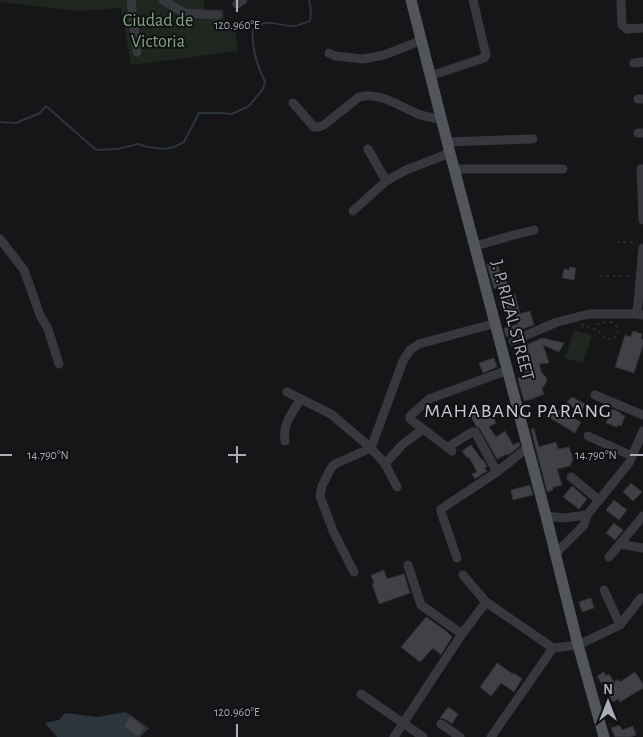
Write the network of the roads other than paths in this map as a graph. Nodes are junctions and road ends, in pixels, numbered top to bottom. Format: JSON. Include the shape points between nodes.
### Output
{"nodes":[{"id":1,"x":131,"y":0,"type":"edge"},
{"id":2,"x":163,"y":0,"type":"edge"},
{"id":3,"x":411,"y":0,"type":"edge"},
{"id":4,"x":473,"y":0,"type":"edge"},
{"id":5,"x":621,"y":0,"type":"edge"},
{"id":6,"x":218,"y":15,"type":"dead end"},
{"id":7,"x":643,"y":28,"type":"edge"},
{"id":8,"x":421,"y":40,"type":"junction"},
{"id":9,"x":137,"y":52,"type":"dead end"},
{"id":10,"x":329,"y":53,"type":"dead end"},
{"id":11,"x":430,"y":76,"type":"junction"},
{"id":12,"x":293,"y":103,"type":"dead end"},
{"id":13,"x":442,"y":119,"type":"junction"},
{"id":14,"x":533,"y":139,"type":"dead end"},
{"id":15,"x":449,"y":148,"type":"junction"},
{"id":16,"x":368,"y":149,"type":"dead end"},
{"id":17,"x":454,"y":169,"type":"junction"},
{"id":18,"x":563,"y":169,"type":"dead end"},
{"id":19,"x":643,"y":169,"type":"edge"},
{"id":20,"x":386,"y":181,"type":"junction"},
{"id":21,"x":352,"y":211,"type":"dead end"},
{"id":22,"x":643,"y":220,"type":"edge"},
{"id":23,"x":534,"y":230,"type":"dead end"},
{"id":24,"x":0,"y":240,"type":"edge"},
{"id":25,"x":475,"y":246,"type":"junction"},
{"id":26,"x":643,"y":248,"type":"edge"},
{"id":27,"x":640,"y":315,"type":"edge"},
{"id":28,"x":496,"y":323,"type":"junction"},
{"id":29,"x":513,"y":341,"type":"dead end"},
{"id":30,"x":59,"y":364,"type":"dead end"},
{"id":31,"x":508,"y":370,"type":"junction"},
{"id":32,"x":288,"y":392,"type":"dead end"},
{"id":33,"x":595,"y":395,"type":"dead end"},
{"id":34,"x":301,"y":399,"type":"junction"},
{"id":35,"x":643,"y":415,"type":"edge"},
{"id":36,"x":423,"y":429,"type":"junction"},
{"id":37,"x":643,"y":431,"type":"edge"},
{"id":38,"x":588,"y":436,"type":"dead end"},
{"id":39,"x":285,"y":441,"type":"dead end"},
{"id":40,"x":641,"y":441,"type":"edge"},
{"id":41,"x":528,"y":447,"type":"junction"},
{"id":42,"x":371,"y":448,"type":"junction"},
{"id":43,"x":632,"y":456,"type":"junction"},
{"id":44,"x":385,"y":464,"type":"junction"},
{"id":45,"x":497,"y":472,"type":"junction"},
{"id":46,"x":571,"y":477,"type":"dead end"},
{"id":47,"x":397,"y":487,"type":"dead end"},
{"id":48,"x":599,"y":500,"type":"junction"},
{"id":49,"x":587,"y":515,"type":"junction"},
{"id":50,"x":546,"y":516,"type":"junction"},
{"id":51,"x":643,"y":516,"type":"edge"},
{"id":52,"x":564,"y":518,"type":"junction"},
{"id":53,"x":570,"y":538,"type":"junction"},
{"id":54,"x":620,"y":544,"type":"junction"},
{"id":55,"x":643,"y":548,"type":"edge"},
{"id":56,"x":556,"y":553,"type":"junction"},
{"id":57,"x":609,"y":557,"type":"dead end"},
{"id":58,"x":457,"y":558,"type":"dead end"},
{"id":59,"x":408,"y":565,"type":"dead end"},
{"id":60,"x":354,"y":572,"type":"dead end"},
{"id":61,"x":463,"y":575,"type":"dead end"},
{"id":62,"x":604,"y":590,"type":"dead end"},
{"id":63,"x":643,"y":598,"type":"edge"},
{"id":64,"x":486,"y":602,"type":"junction"},
{"id":65,"x":620,"y":625,"type":"junction"},
{"id":66,"x":462,"y":634,"type":"junction"},
{"id":67,"x":578,"y":645,"type":"junction"},
{"id":68,"x":553,"y":648,"type":"junction"},
{"id":69,"x":361,"y":694,"type":"dead end"},
{"id":70,"x":403,"y":723,"type":"junction"},
{"id":71,"x":441,"y":724,"type":"dead end"},
{"id":72,"x":394,"y":737,"type":"edge"},
{"id":73,"x":423,"y":737,"type":"edge"},
{"id":74,"x":460,"y":737,"type":"edge"},
{"id":75,"x":491,"y":737,"type":"edge"},
{"id":76,"x":604,"y":737,"type":"edge"}],
"edges":[{"from":1,"to":9,"type":"street"},
{"from":2,"to":6,"type":"street","via":[[184,13]]},
{"from":3,"to":8,"type":"main road","name":"J. P. RIZAL STREET"},
{"from":4,"to":11,"type":"street","via":[[486,56]]},
{"from":5,"to":7,"type":"street","via":[[622,25],[627,29]]},
{"from":8,"to":10,"type":"street","via":[[384,55],[364,59]]},
{"from":8,"to":11,"type":"main road","name":"J. P. RIZAL STREET"},
{"from":11,"to":13,"type":"main road","name":"J. P. RIZAL STREET"},
{"from":12,"to":13,"type":"street","via":[[318,127],[364,95]]},
{"from":13,"to":15,"type":"main road","name":"J. P. RIZAL STREET"},
{"from":14,"to":15,"type":"street"},
{"from":15,"to":17,"type":"main road","name":"J. P. RIZAL STREET"},
{"from":15,"to":20,"type":"street"},
{"from":16,"to":20,"type":"street"},
{"from":17,"to":18,"type":"street"},
{"from":17,"to":25,"type":"main road","name":"J. P. RIZAL STREET"},
{"from":19,"to":22,"type":"street"},
{"from":20,"to":21,"type":"street"},
{"from":23,"to":25,"type":"street"},
{"from":24,"to":30,"type":"street","via":[[24,270]]},
{"from":25,"to":28,"type":"main road","name":"J. P. RIZAL STREET"},
{"from":26,"to":27,"type":"street"},
{"from":27,"to":29,"type":"street","via":[[590,314],[557,322]]},
{"from":28,"to":31,"type":"main road","name":"J. P. RIZAL STREET"},
{"from":28,"to":42,"type":"street","via":[[419,344],[410,350]]},
{"from":31,"to":36,"type":"street","via":[[428,399],[409,417]]},
{"from":31,"to":41,"type":"main road","name":"J. P. RIZAL STREET"},
{"from":32,"to":34,"type":"street"},
{"from":33,"to":35,"type":"street"},
{"from":34,"to":39,"type":"street","via":[[285,428]]},
{"from":34,"to":42,"type":"street","via":[[331,414]]},
{"from":36,"to":44,"type":"street"},
{"from":36,"to":45,"type":"street","via":[[450,449],[476,432]]},
{"from":37,"to":40,"type":"street"},
{"from":38,"to":43,"type":"street"},
{"from":40,"to":43,"type":"street"},
{"from":41,"to":45,"type":"street"},
{"from":41,"to":50,"type":"main road","name":"J. P. RIZAL STREET"},
{"from":42,"to":44,"type":"street"},
{"from":42,"to":60,"type":"street","via":[[335,464],[320,496]]},
{"from":43,"to":48,"type":"street"},
{"from":44,"to":47,"type":"street"},
{"from":45,"to":58,"type":"street","via":[[441,509]]},
{"from":46,"to":48,"type":"street"},
{"from":48,"to":49,"type":"street"},
{"from":49,"to":52,"type":"street"},
{"from":49,"to":53,"type":"street","via":[[584,525]]},
{"from":50,"to":52,"type":"street"},
{"from":50,"to":56,"type":"main road","name":"J. P. RIZAL STREET"},
{"from":51,"to":54,"type":"street"},
{"from":52,"to":53,"type":"street","via":[[572,524]]},
{"from":53,"to":56,"type":"street"},
{"from":54,"to":55,"type":"street"},
{"from":54,"to":57,"type":"street"},
{"from":56,"to":67,"type":"main road","name":"J. P. RIZAL STREET"},
{"from":59,"to":66,"type":"street","via":[[420,604]]},
{"from":61,"to":64,"type":"street"},
{"from":62,"to":65,"type":"street"},
{"from":63,"to":65,"type":"street"},
{"from":64,"to":66,"type":"street"},
{"from":64,"to":68,"type":"street"},
{"from":65,"to":67,"type":"street"},
{"from":66,"to":70,"type":"street"},
{"from":67,"to":68,"type":"street"},
{"from":67,"to":76,"type":"main road","name":"J. P. RIZAL STREET"},
{"from":68,"to":75,"type":"street"},
{"from":69,"to":70,"type":"street"},
{"from":70,"to":72,"type":"street"},
{"from":70,"to":73,"type":"street"},
{"from":71,"to":74,"type":"street"}]}
